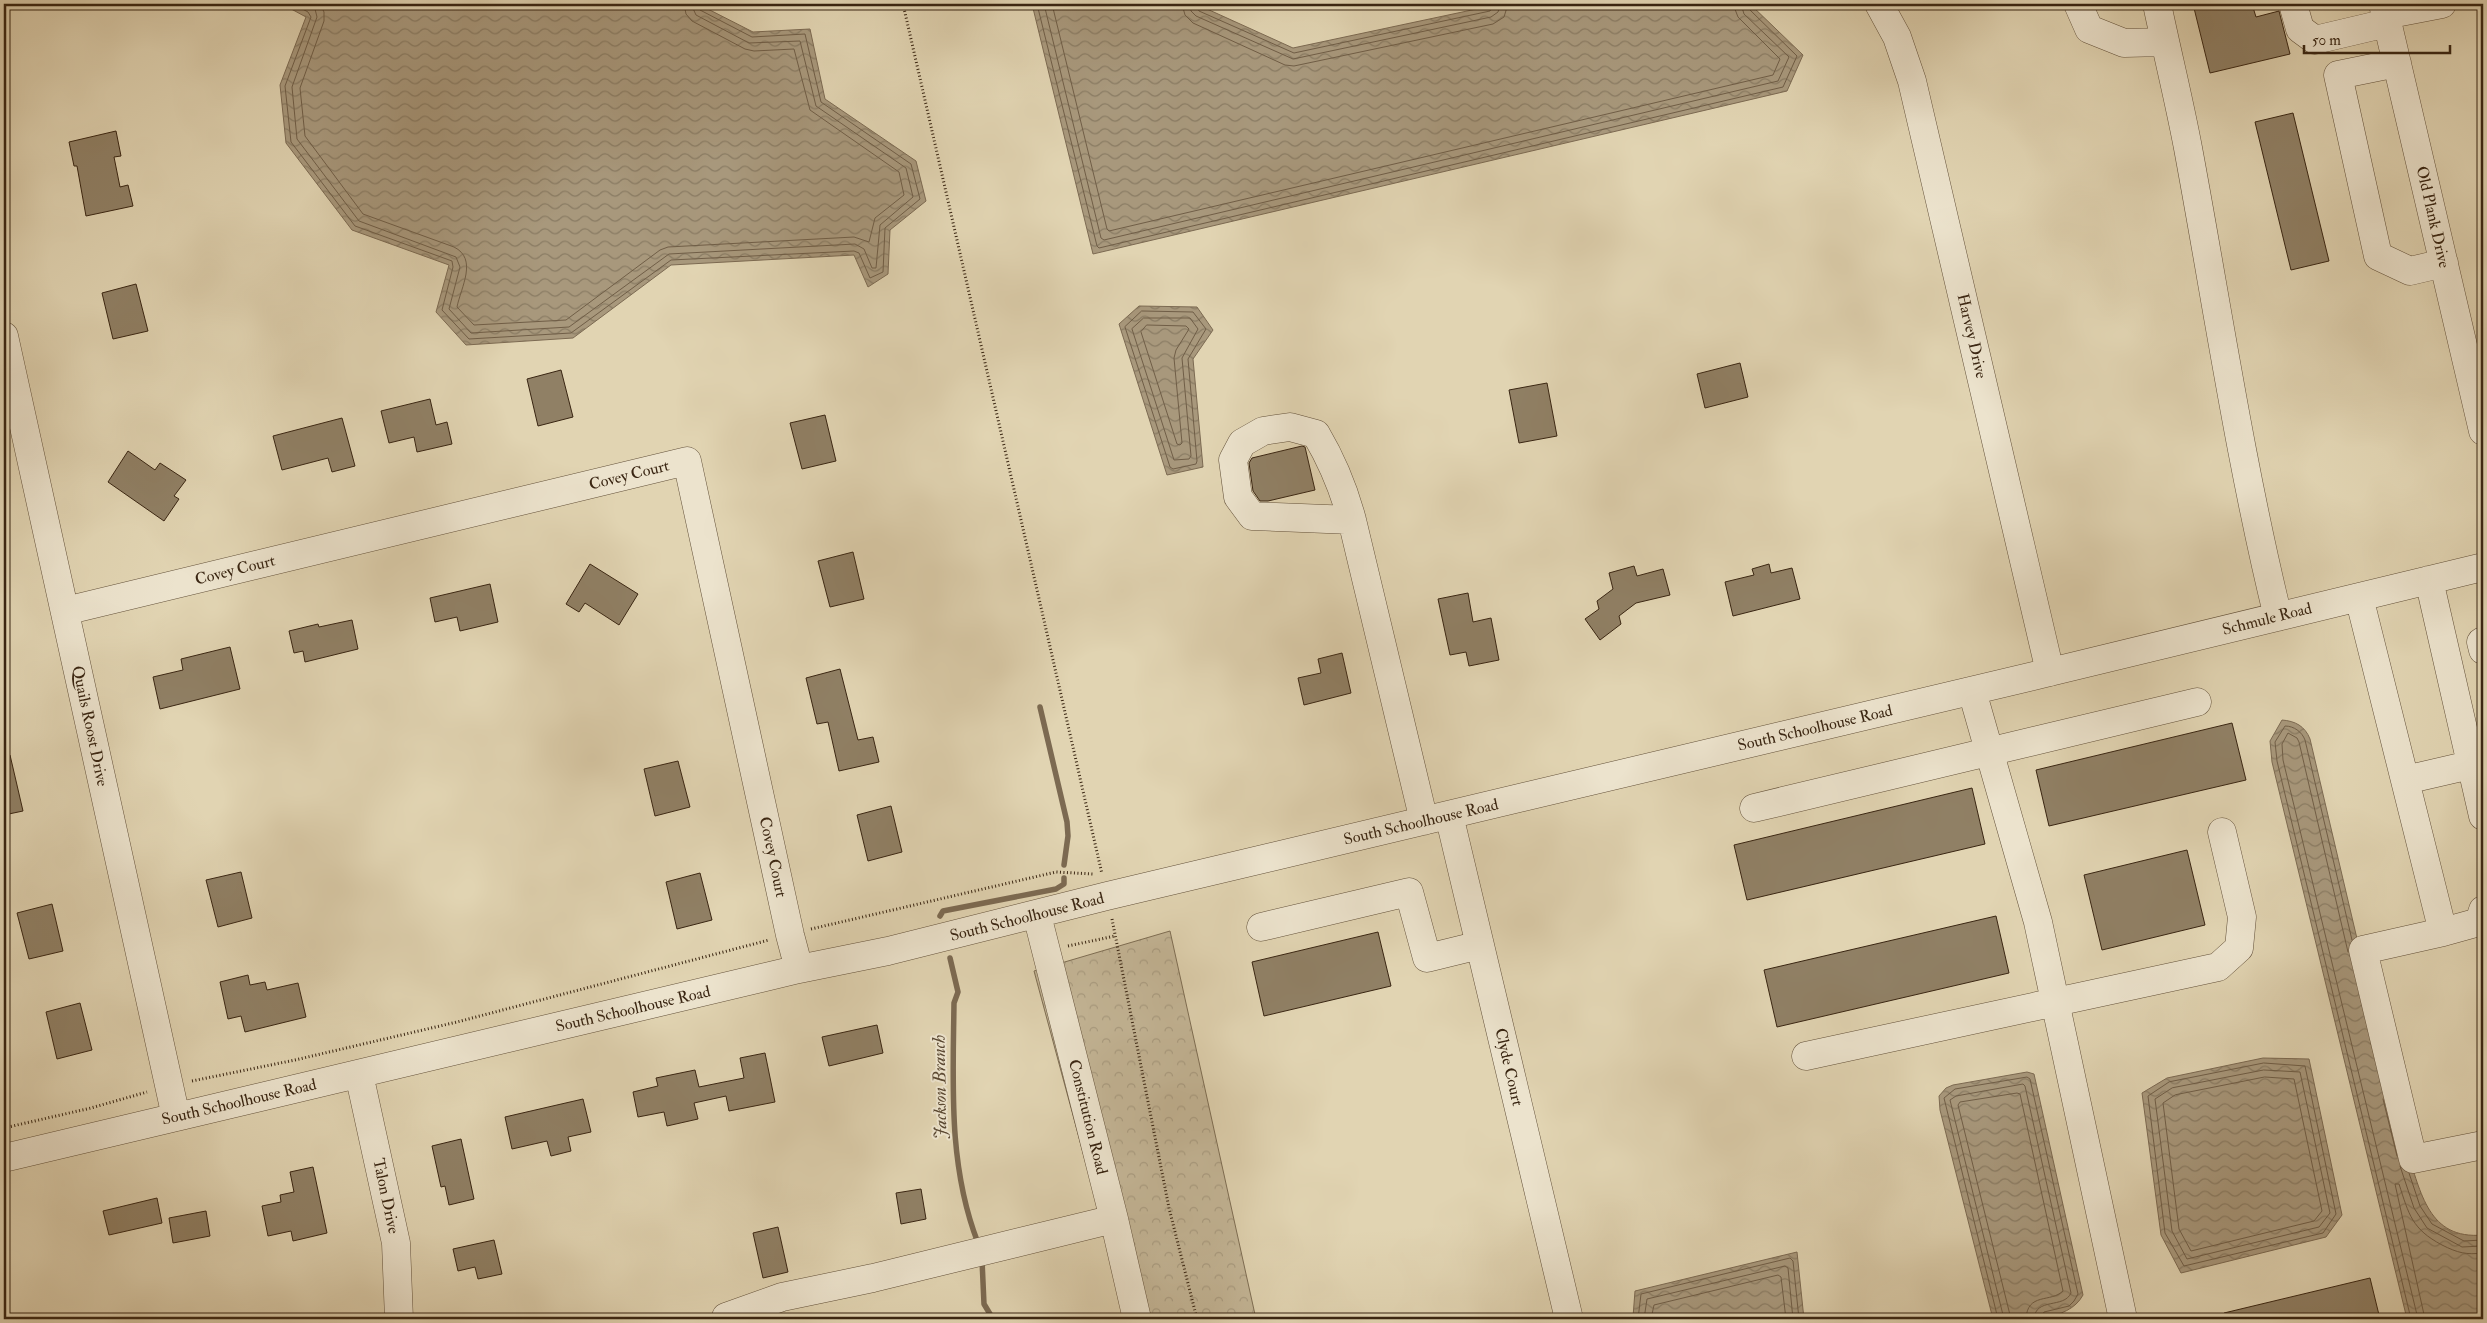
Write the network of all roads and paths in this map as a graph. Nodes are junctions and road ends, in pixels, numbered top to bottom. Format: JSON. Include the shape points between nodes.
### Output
{"nodes":[{"id":1,"x":903,"y":4,"type":"edge"},
{"id":2,"x":1879,"y":4,"type":"edge"},
{"id":3,"x":2078,"y":4,"type":"edge"},
{"id":4,"x":2157,"y":4,"type":"edge"},
{"id":5,"x":2293,"y":4,"type":"edge"},
{"id":6,"x":2442,"y":4,"type":"edge"},
{"id":7,"x":2385,"y":14,"type":"edge"},
{"id":8,"x":2165,"y":42,"type":"junction"},
{"id":9,"x":2397,"y":63,"type":"junction"},
{"id":10,"x":2444,"y":263,"type":"junction"},
{"id":11,"x":4,"y":336,"type":"edge"},
{"id":12,"x":2483,"y":431,"type":"edge"},
{"id":13,"x":1352,"y":520,"type":"junction"},
{"id":14,"x":2483,"y":567,"type":"edge"},
{"id":15,"x":2429,"y":580,"type":"junction"},
{"id":16,"x":2359,"y":597,"type":"junction"},
{"id":17,"x":64,"y":611,"type":"junction"},
{"id":18,"x":2278,"y":617,"type":"junction"},
{"id":19,"x":2483,"y":641,"type":"edge"},
{"id":20,"x":2483,"y":650,"type":"edge"},
{"id":21,"x":2050,"y":672,"type":"junction"},
{"id":22,"x":1972,"y":691,"type":"junction"},
{"id":23,"x":2197,"y":702,"type":"dead end"},
{"id":24,"x":1989,"y":750,"type":"junction"},
{"id":25,"x":2477,"y":763,"type":"edge"},
{"id":26,"x":2405,"y":780,"type":"junction"},
{"id":27,"x":1754,"y":808,"type":"dead end"},
{"id":28,"x":2483,"y":816,"type":"edge"},
{"id":29,"x":1437,"y":818,"type":"junction"},
{"id":30,"x":2222,"y":832,"type":"dead end"},
{"id":31,"x":1102,"y":874,"type":"junction"},
{"id":32,"x":1103,"y":880,"type":"dead end"},
{"id":33,"x":1037,"y":915,"type":"junction"},
{"id":34,"x":1111,"y":916,"type":"dead end"},
{"id":35,"x":2482,"y":924,"type":"edge"},
{"id":36,"x":1261,"y":927,"type":"dead end"},
{"id":37,"x":2443,"y":932,"type":"junction"},
{"id":38,"x":790,"y":935,"type":"junction"},
{"id":39,"x":1115,"y":936,"type":"junction"},
{"id":40,"x":1480,"y":946,"type":"junction"},
{"id":41,"x":1046,"y":950,"type":"junction"},
{"id":42,"x":799,"y":969,"type":"junction"},
{"id":43,"x":2055,"y":1001,"type":"junction"},
{"id":44,"x":1806,"y":1056,"type":"dead end"},
{"id":45,"x":359,"y":1074,"type":"junction"},
{"id":46,"x":170,"y":1086,"type":"junction"},
{"id":47,"x":176,"y":1117,"type":"junction"},
{"id":48,"x":4,"y":1128,"type":"edge"},
{"id":49,"x":2483,"y":1145,"type":"edge"},
{"id":50,"x":4,"y":1158,"type":"edge"},
{"id":51,"x":1114,"y":1219,"type":"junction"},
{"id":52,"x":726,"y":1317,"type":"dead end"},
{"id":53,"x":399,"y":1319,"type":"edge"},
{"id":54,"x":1137,"y":1319,"type":"edge"},
{"id":55,"x":1197,"y":1319,"type":"edge"},
{"id":56,"x":1569,"y":1319,"type":"edge"},
{"id":57,"x":2124,"y":1319,"type":"edge"}],
"edges":[{"from":1,"to":31,"type":"path"},
{"from":2,"to":21,"type":"street","name":"Harvey Drive","via":[[1897,37],[1912,81]]},
{"from":3,"to":8,"type":"street","via":[[2089,29],[2124,43]]},
{"from":4,"to":8,"type":"street"},
{"from":5,"to":7,"type":"street","via":[[2300,29],[2315,40]]},
{"from":6,"to":7,"type":"street"},
{"from":7,"to":9,"type":"street","name":"Old Plank Drive"},
{"from":8,"to":18,"type":"street","via":[[2188,147],[2229,383]]},
{"from":9,"to":10,"type":"street","name":"Old Plank Drive"},
{"from":9,"to":10,"type":"street","via":[[2338,75],[2378,256],[2410,271]]},
{"from":10,"to":12,"type":"street","name":"Old Plank Drive"},
{"from":11,"to":17,"type":"street","name":"Quails Roost Drive"},
{"from":13,"to":13,"type":"street","name":"Clyde Court","via":[[1346,499],[1316,434],[1290,427],[1263,431],[1242,443],[1233,460],[1234,469],[1238,497],[1252,516]]},
{"from":13,"to":29,"type":"street","name":"Clyde Court"},
{"from":14,"to":15,"type":"street","name":"Schmule Road"},
{"from":15,"to":16,"type":"street","name":"Schmule Road"},
{"from":15,"to":25,"type":"street"},
{"from":16,"to":18,"type":"street","name":"Schmule Road"},
{"from":16,"to":26,"type":"street"},
{"from":17,"to":38,"type":"street","name":"Covey Court","via":[[687,461]]},
{"from":17,"to":46,"type":"street","name":"Quails Roost Drive"},
{"from":18,"to":21,"type":"street","name":"Schmule Road"},
{"from":19,"to":20,"type":"street"},
{"from":21,"to":22,"type":"street","name":"South Schoolhouse Road"},
{"from":22,"to":24,"type":"street"},
{"from":22,"to":29,"type":"street","name":"South Schoolhouse Road"},
{"from":23,"to":24,"type":"street"},
{"from":24,"to":27,"type":"street"},
{"from":24,"to":43,"type":"street","via":[[2038,922]]},
{"from":25,"to":26,"type":"street"},
{"from":25,"to":28,"type":"street"},
{"from":26,"to":37,"type":"street"},
{"from":29,"to":33,"type":"street","name":"South Schoolhouse Road"},
{"from":29,"to":40,"type":"street","name":"Clyde Court"},
{"from":30,"to":43,"type":"street","via":[[2242,917],[2239,948],[2218,966]]},
{"from":31,"to":32,"type":"path"},
{"from":31,"to":38,"type":"path","via":[[1056,872]]},
{"from":33,"to":41,"type":"street","name":"Constitution Road"},
{"from":33,"to":42,"type":"street","name":"South Schoolhouse Road"},
{"from":34,"to":39,"type":"path"},
{"from":35,"to":37,"type":"street"},
{"from":36,"to":40,"type":"street","via":[[1409,892],[1427,958]]},
{"from":37,"to":49,"type":"street","via":[[2363,950],[2413,1159]]},
{"from":38,"to":42,"type":"street","name":"Covey Court"},
{"from":38,"to":46,"type":"path","via":[[457,1022]]},
{"from":39,"to":41,"type":"path"},
{"from":39,"to":55,"type":"path","via":[[1169,1208]]},
{"from":40,"to":56,"type":"street","name":"Clyde Court"},
{"from":41,"to":51,"type":"street","name":"Constitution Road"},
{"from":42,"to":45,"type":"street","name":"South Schoolhouse Road"},
{"from":43,"to":44,"type":"street"},
{"from":43,"to":57,"type":"street"},
{"from":45,"to":47,"type":"street","name":"South Schoolhouse Road"},
{"from":45,"to":53,"type":"street","name":"Talon Drive","via":[[396,1243]]},
{"from":46,"to":47,"type":"street","name":"Quails Roost Drive"},
{"from":46,"to":48,"type":"path"},
{"from":47,"to":50,"type":"street","name":"South Schoolhouse Road"},
{"from":51,"to":52,"type":"street","via":[[782,1297]]},
{"from":51,"to":54,"type":"street","name":"Constitution Road"}]}
